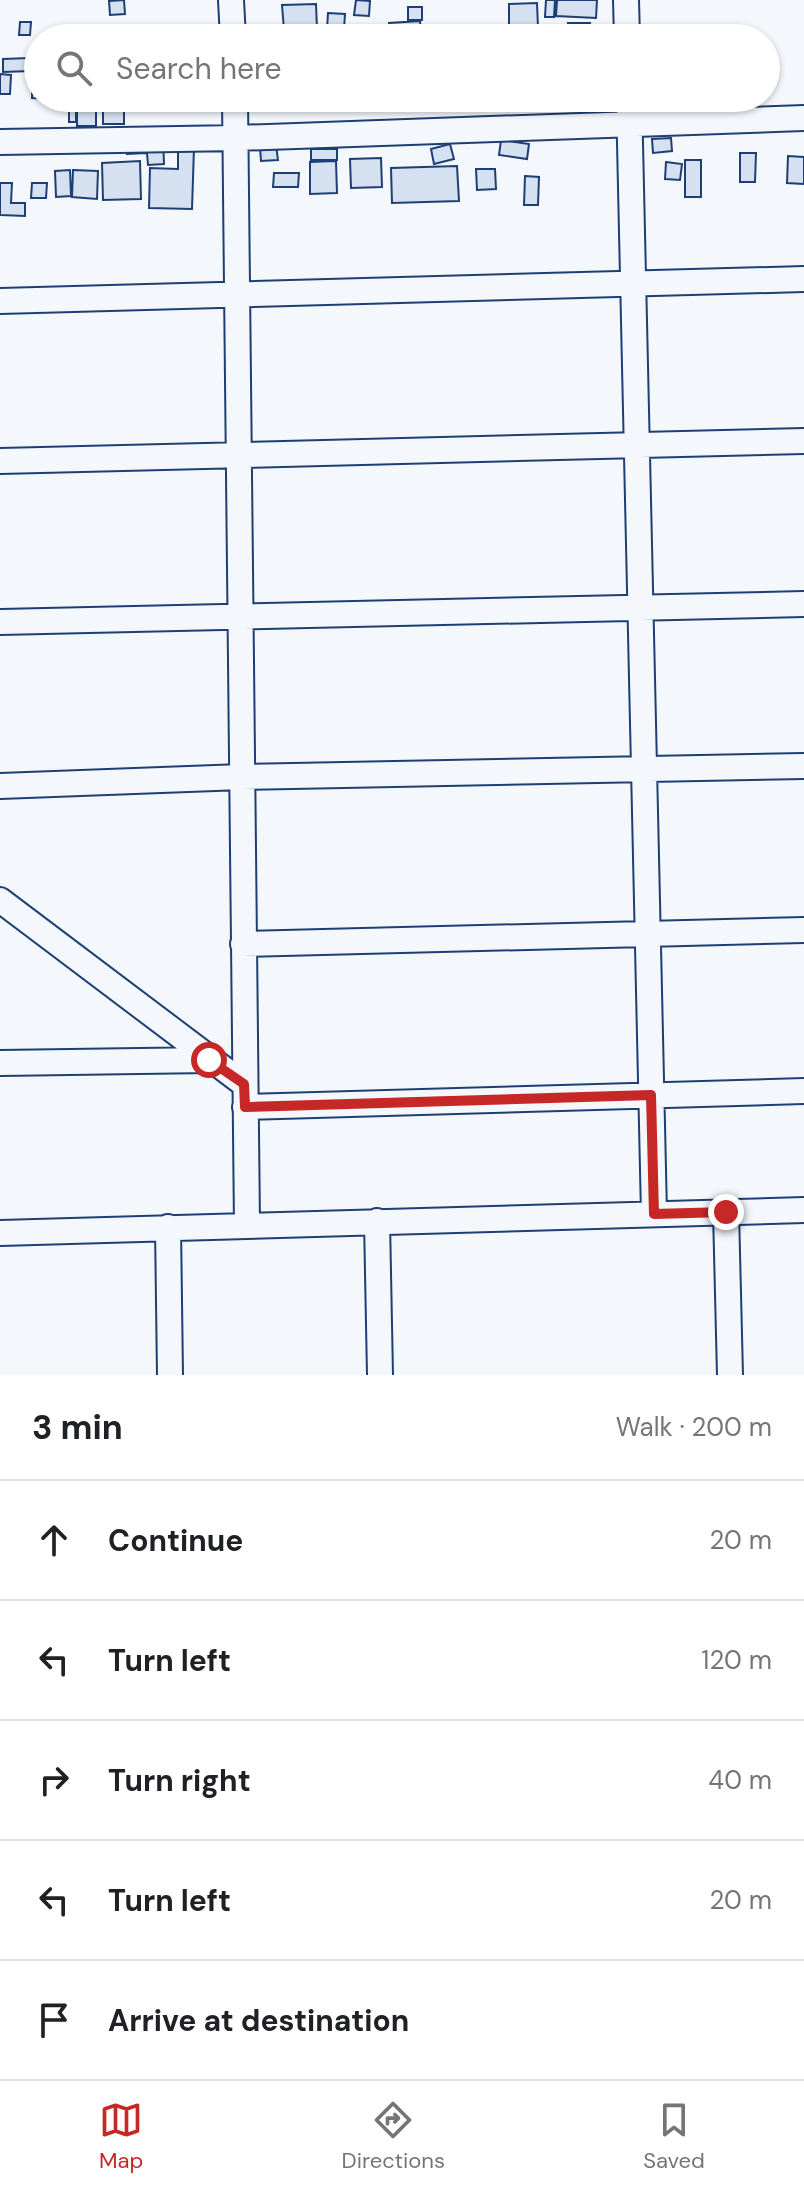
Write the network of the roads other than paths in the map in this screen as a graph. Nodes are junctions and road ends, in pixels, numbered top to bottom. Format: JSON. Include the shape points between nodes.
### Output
{"nodes":[{"id":1,"x":231,"y":0,"type":"edge"},
{"id":2,"x":626,"y":0,"type":"edge"},
{"id":3,"x":232,"y":24,"type":"edge"},
{"id":4,"x":627,"y":24,"type":"edge"},
{"id":5,"x":236,"y":112,"type":"edge"},
{"id":6,"x":629,"y":112,"type":"edge"},
{"id":7,"x":804,"y":118,"type":"edge"},
{"id":8,"x":629,"y":125,"type":"junction"},
{"id":9,"x":237,"y":138,"type":"junction"},
{"id":10,"x":0,"y":142,"type":"edge"},
{"id":11,"x":804,"y":279,"type":"edge"},
{"id":12,"x":632,"y":283,"type":"junction"},
{"id":13,"x":237,"y":296,"type":"junction"},
{"id":14,"x":0,"y":301,"type":"edge"},
{"id":15,"x":804,"y":441,"type":"edge"},
{"id":16,"x":636,"y":444,"type":"junction"},
{"id":17,"x":239,"y":456,"type":"junction"},
{"id":18,"x":0,"y":461,"type":"edge"},
{"id":19,"x":804,"y":604,"type":"edge"},
{"id":20,"x":640,"y":608,"type":"junction"},
{"id":21,"x":241,"y":617,"type":"junction"},
{"id":22,"x":0,"y":622,"type":"edge"},
{"id":23,"x":804,"y":766,"type":"edge"},
{"id":24,"x":644,"y":769,"type":"junction"},
{"id":25,"x":242,"y":777,"type":"junction"},
{"id":26,"x":0,"y":786,"type":"edge"},
{"id":27,"x":0,"y":900,"type":"edge"},
{"id":28,"x":804,"y":930,"type":"edge"},
{"id":29,"x":647,"y":935,"type":"junction"},
{"id":30,"x":243,"y":944,"type":"junction"},
{"id":31,"x":209,"y":1060,"type":"junction"},
{"id":32,"x":0,"y":1063,"type":"edge"},
{"id":33,"x":804,"y":1091,"type":"edge"},
{"id":34,"x":245,"y":1095,"type":"junction"},
{"id":35,"x":651,"y":1095,"type":"junction"},
{"id":36,"x":804,"y":1210,"type":"edge"},
{"id":37,"x":726,"y":1212,"type":"junction"},
{"id":38,"x":654,"y":1214,"type":"junction"},
{"id":39,"x":377,"y":1221,"type":"junction"},
{"id":40,"x":247,"y":1225,"type":"junction"},
{"id":41,"x":168,"y":1227,"type":"junction"},
{"id":42,"x":0,"y":1233,"type":"edge"},
{"id":43,"x":170,"y":1375,"type":"edge"},
{"id":44,"x":380,"y":1375,"type":"edge"},
{"id":45,"x":730,"y":1375,"type":"edge"}],
"edges":[{"from":1,"to":3,"type":"street"},
{"from":2,"to":4,"type":"street"},
{"from":5,"to":9,"type":"street"},
{"from":6,"to":8,"type":"street"},
{"from":7,"to":8,"type":"street"},
{"from":8,"to":9,"type":"street"},
{"from":8,"to":12,"type":"street"},
{"from":9,"to":10,"type":"street"},
{"from":9,"to":13,"type":"street"},
{"from":11,"to":12,"type":"street"},
{"from":12,"to":13,"type":"street"},
{"from":12,"to":16,"type":"street"},
{"from":13,"to":14,"type":"street"},
{"from":13,"to":17,"type":"street"},
{"from":15,"to":16,"type":"street"},
{"from":16,"to":17,"type":"street"},
{"from":16,"to":20,"type":"street"},
{"from":17,"to":18,"type":"street"},
{"from":17,"to":21,"type":"street"},
{"from":19,"to":20,"type":"street"},
{"from":20,"to":21,"type":"street"},
{"from":20,"to":24,"type":"street"},
{"from":21,"to":22,"type":"street"},
{"from":21,"to":25,"type":"street"},
{"from":23,"to":24,"type":"street"},
{"from":24,"to":25,"type":"street"},
{"from":24,"to":29,"type":"street"},
{"from":25,"to":26,"type":"street"},
{"from":25,"to":30,"type":"street"},
{"from":27,"to":31,"type":"street"},
{"from":28,"to":29,"type":"street"},
{"from":29,"to":30,"type":"street"},
{"from":29,"to":35,"type":"street"},
{"from":30,"to":34,"type":"street"},
{"from":31,"to":32,"type":"street"},
{"from":31,"to":34,"type":"street"},
{"from":33,"to":35,"type":"street"},
{"from":34,"to":35,"type":"street"},
{"from":34,"to":40,"type":"street"},
{"from":35,"to":38,"type":"street"},
{"from":36,"to":37,"type":"street"},
{"from":37,"to":38,"type":"street"},
{"from":37,"to":45,"type":"street"},
{"from":38,"to":39,"type":"street"},
{"from":39,"to":40,"type":"street"},
{"from":39,"to":44,"type":"street"},
{"from":40,"to":41,"type":"street"},
{"from":41,"to":42,"type":"street"},
{"from":41,"to":43,"type":"street"}]}
